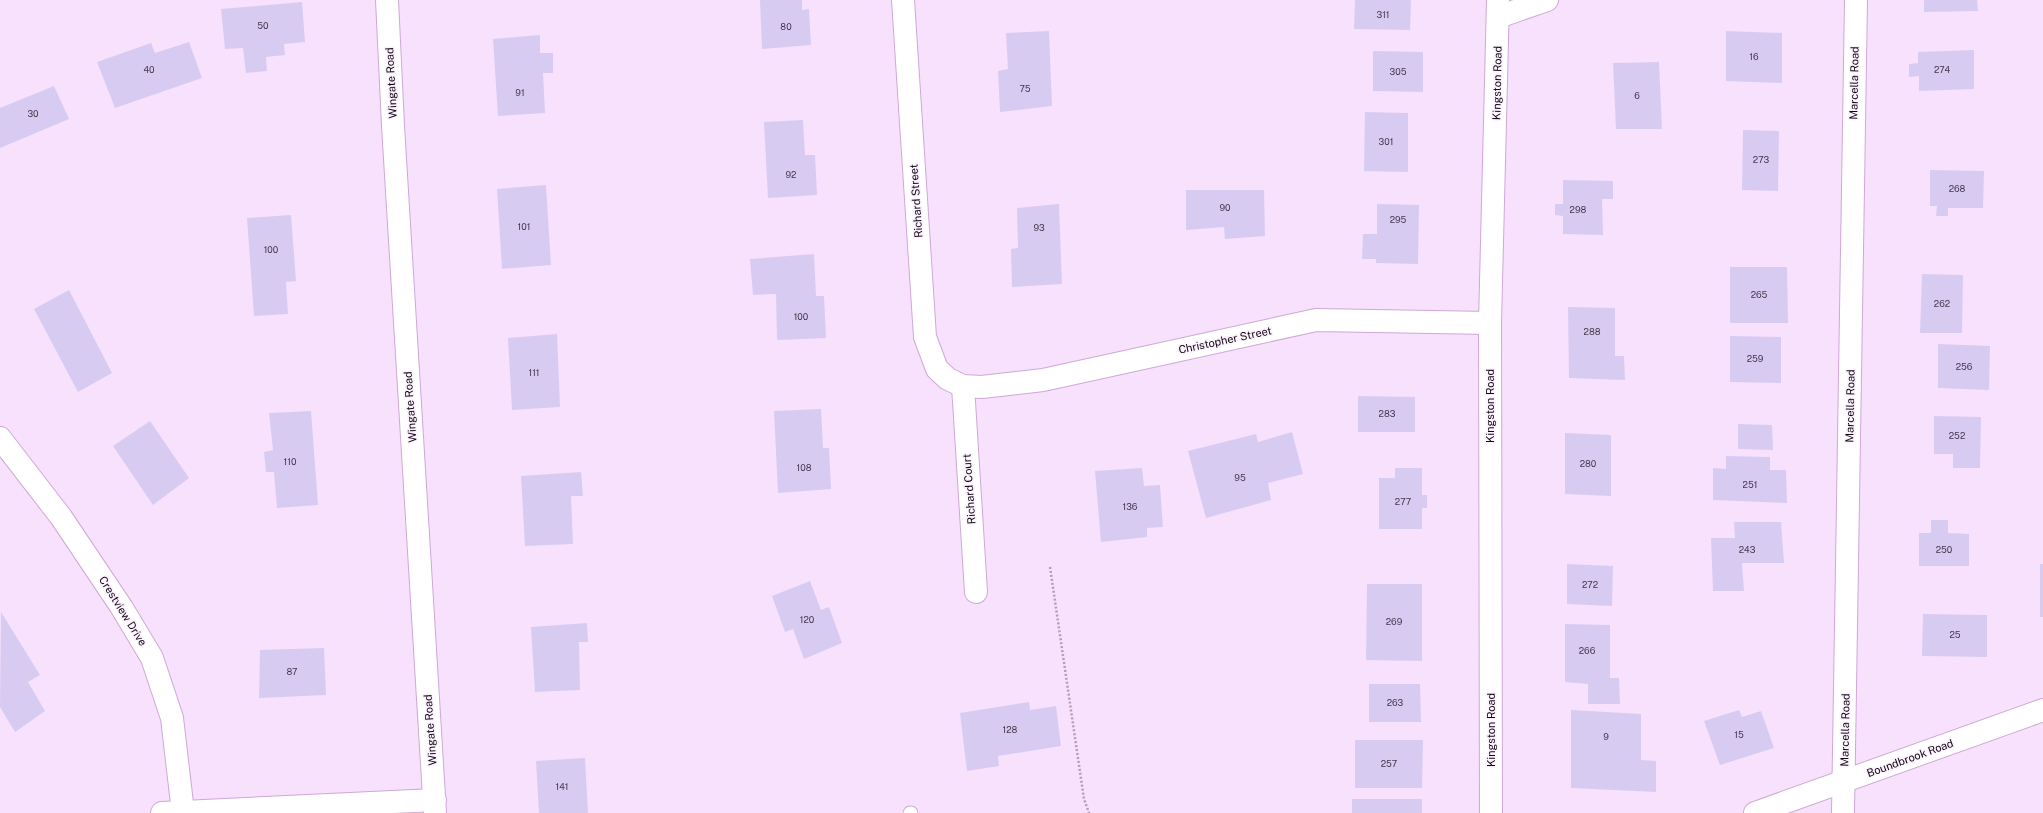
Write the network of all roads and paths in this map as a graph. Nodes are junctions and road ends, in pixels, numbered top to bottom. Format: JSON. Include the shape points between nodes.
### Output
{"nodes":[{"id":1,"x":387,"y":0,"type":"edge"},
{"id":2,"x":903,"y":0,"type":"edge"},
{"id":3,"x":1548,"y":0,"type":"edge"},
{"id":4,"x":1856,"y":0,"type":"edge"},
{"id":5,"x":1498,"y":8,"type":"edge"},
{"id":6,"x":1490,"y":323,"type":"junction"},
{"id":7,"x":963,"y":386,"type":"junction"},
{"id":8,"x":0,"y":438,"type":"edge"},
{"id":9,"x":1050,"y":567,"type":"dead end"},
{"id":10,"x":976,"y":592,"type":"dead end"},
{"id":11,"x":2043,"y":710,"type":"edge"},
{"id":12,"x":1844,"y":782,"type":"junction"},
{"id":13,"x":435,"y":806,"type":"edge"},
{"id":14,"x":173,"y":812,"type":"edge"},
{"id":15,"x":1088,"y":813,"type":"edge"},
{"id":16,"x":1491,"y":813,"type":"edge"},
{"id":17,"x":1755,"y":813,"type":"edge"},
{"id":18,"x":1844,"y":813,"type":"edge"}],
"edges":[{"from":1,"to":13,"type":"street","name":"Wingate Road"},
{"from":2,"to":7,"type":"street","name":"Richard Street","via":[[925,337],[937,370]]},
{"from":3,"to":5,"type":"street"},
{"from":4,"to":12,"type":"street","name":"Marcella Road"},
{"from":5,"to":6,"type":"street","name":"Kingston Road"},
{"from":6,"to":7,"type":"street","name":"Christopher Street","via":[[1316,320],[1043,380],[982,387]]},
{"from":6,"to":16,"type":"street","name":"Kingston Road"},
{"from":7,"to":10,"type":"street","name":"Richard Court"},
{"from":8,"to":14,"type":"street","name":"Crestview Drive","via":[[61,517],[152,658],[172,718]]},
{"from":9,"to":15,"type":"path"},
{"from":11,"to":12,"type":"street","name":"Boundbrook Road"},
{"from":12,"to":17,"type":"street","name":"Boundbrook Road"},
{"from":12,"to":18,"type":"street","name":"Marcella Road"},
{"from":13,"to":14,"type":"street"}]}
